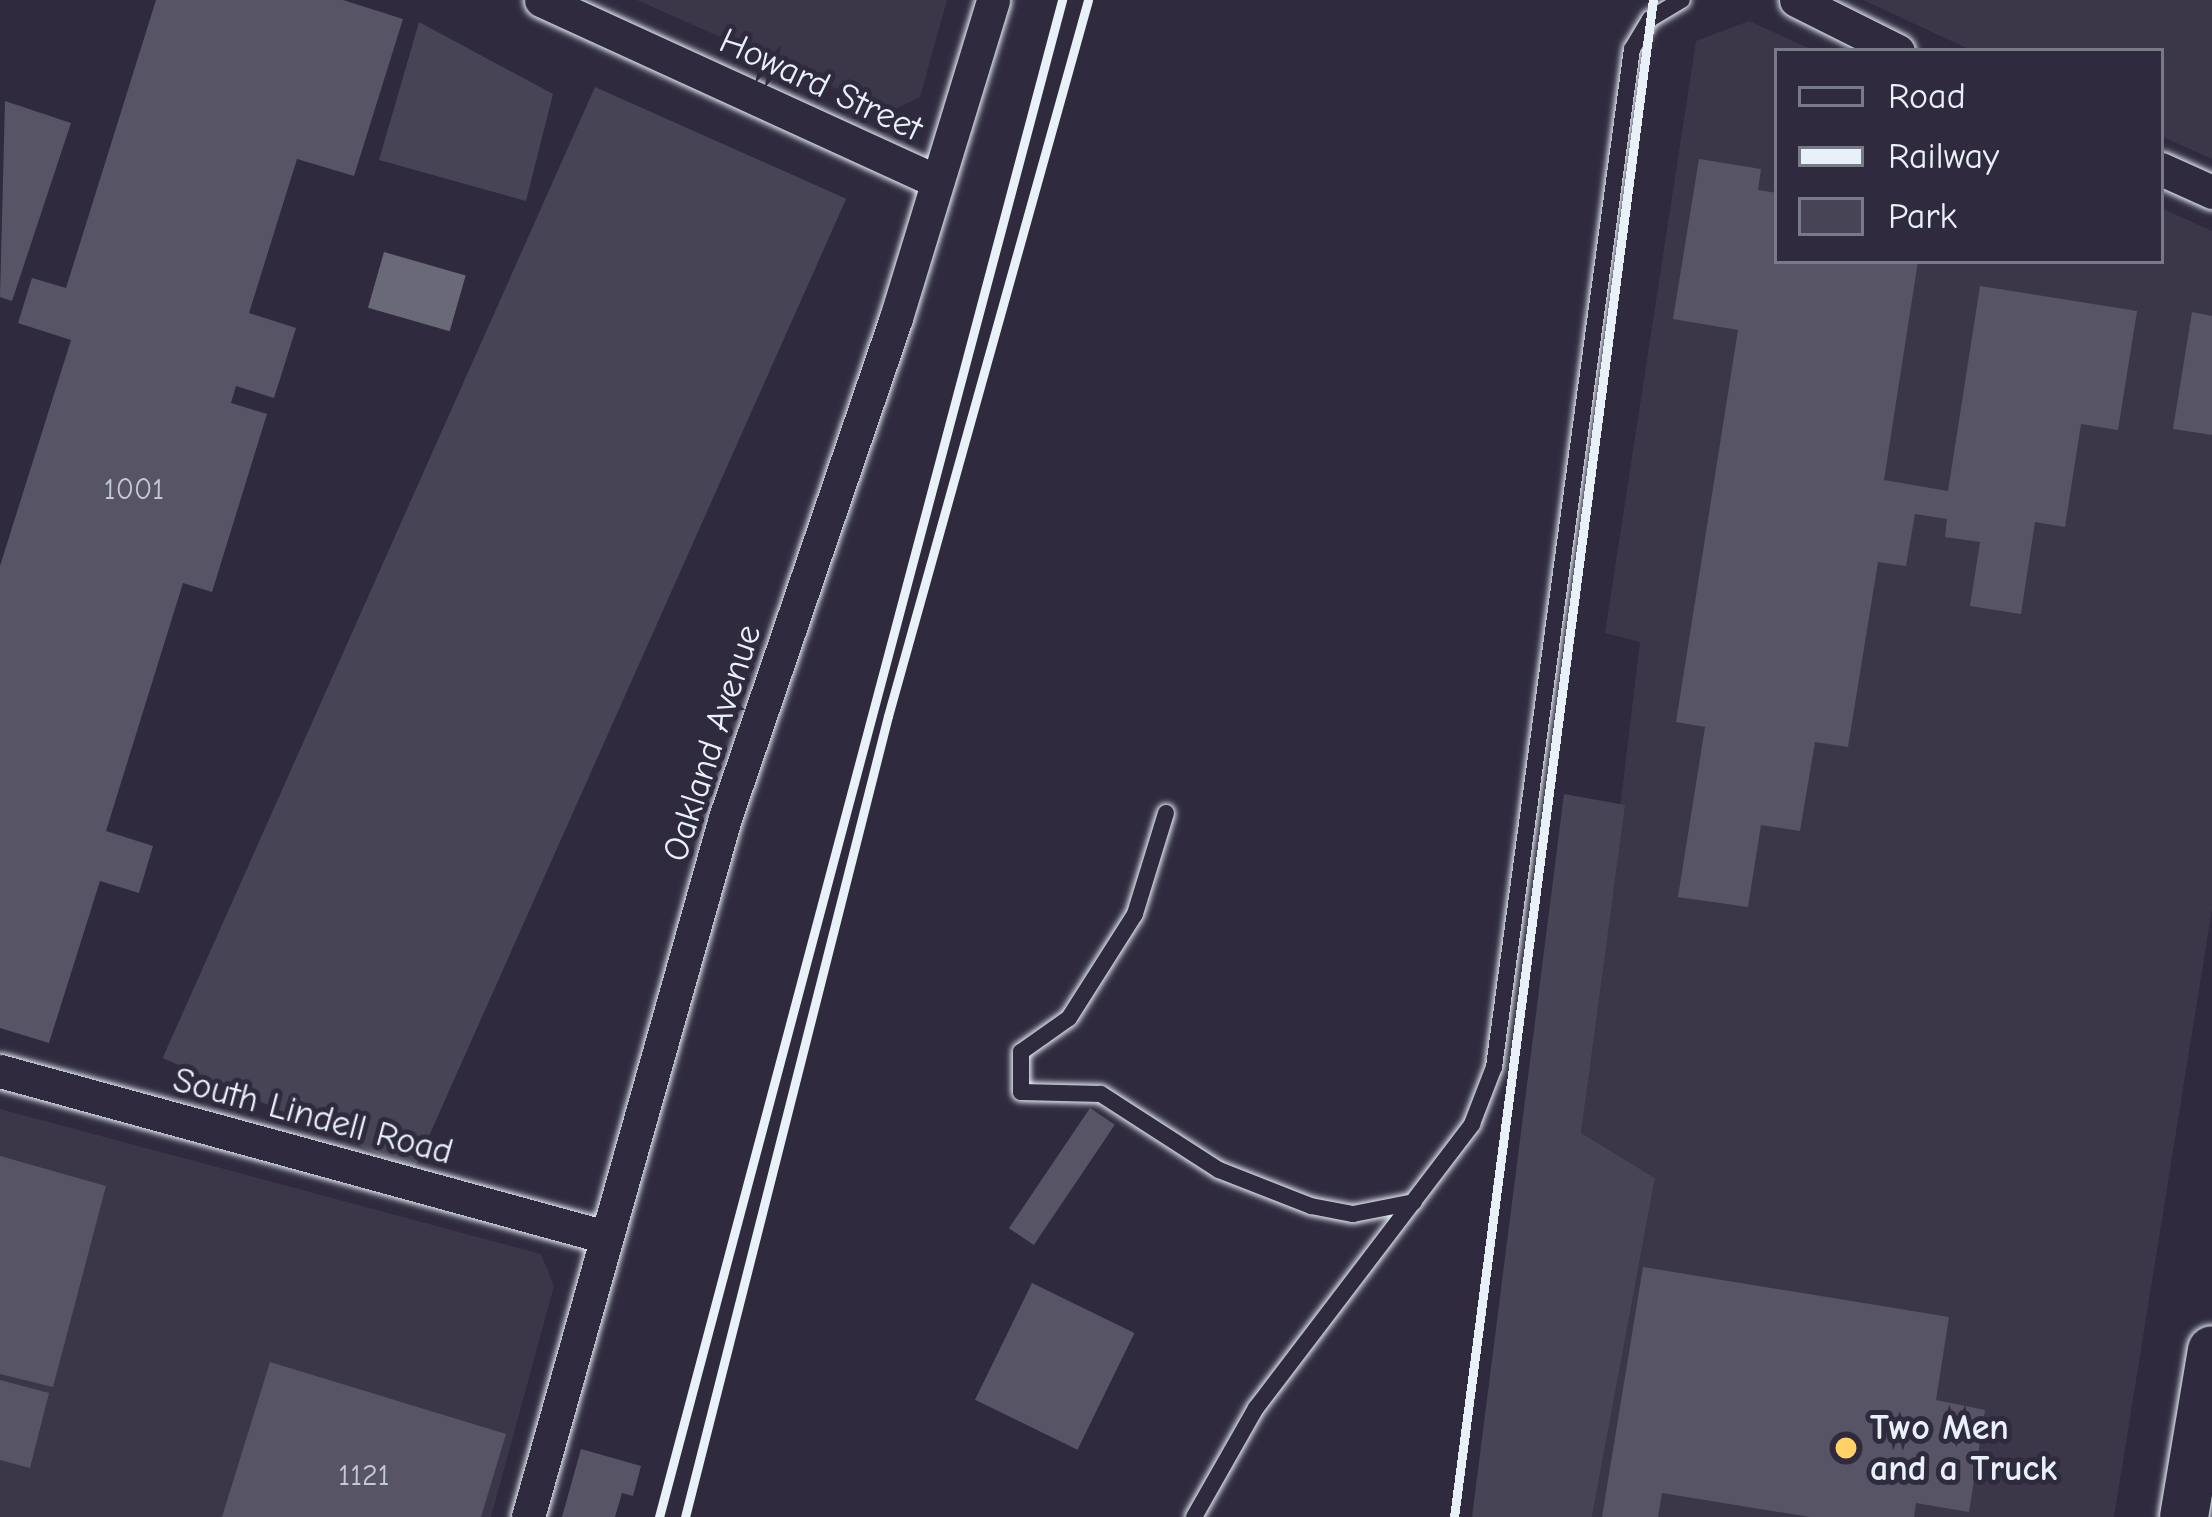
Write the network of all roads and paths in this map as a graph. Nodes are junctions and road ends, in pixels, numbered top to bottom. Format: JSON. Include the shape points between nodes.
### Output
{"nodes":[{"id":1,"x":541,"y":0,"type":"edge"},
{"id":2,"x":992,"y":0,"type":"edge"},
{"id":3,"x":1682,"y":0,"type":"edge"},
{"id":4,"x":1796,"y":0,"type":"edge"},
{"id":5,"x":1892,"y":48,"type":"edge"},
{"id":6,"x":2164,"y":170,"type":"edge"},
{"id":7,"x":937,"y":181,"type":"junction"},
{"id":8,"x":2212,"y":192,"type":"edge"},
{"id":9,"x":1166,"y":813,"type":"dead end"},
{"id":10,"x":0,"y":1071,"type":"edge"},
{"id":11,"x":1414,"y":1202,"type":"junction"},
{"id":12,"x":606,"y":1237,"type":"junction"},
{"id":13,"x":2212,"y":1350,"type":"edge"},
{"id":14,"x":528,"y":1517,"type":"edge"},
{"id":15,"x":1194,"y":1517,"type":"edge"},
{"id":16,"x":2184,"y":1517,"type":"edge"}],
"edges":[{"from":1,"to":7,"type":"street","name":"Howard Street"},
{"from":2,"to":7,"type":"street","name":"Oakland Avenue"},
{"from":3,"to":11,"type":"lane","via":[[1650,20],[1632,50],[1494,1067],[1472,1124]]},
{"from":4,"to":5,"type":"street"},
{"from":6,"to":8,"type":"street"},
{"from":7,"to":12,"type":"street","name":"Oakland Avenue","via":[[725,818]]},
{"from":9,"to":11,"type":"lane","via":[[1135,914],[1069,1018],[1021,1052],[1015,1074],[1022,1092],[1101,1094],[1219,1170],[1311,1206],[1353,1214]]},
{"from":10,"to":12,"type":"street","name":"South Lindell Road"},
{"from":11,"to":15,"type":"lane","via":[[1256,1408]]},
{"from":12,"to":14,"type":"street","name":"Oakland Avenue"},
{"from":13,"to":16,"type":"main road"}]}
